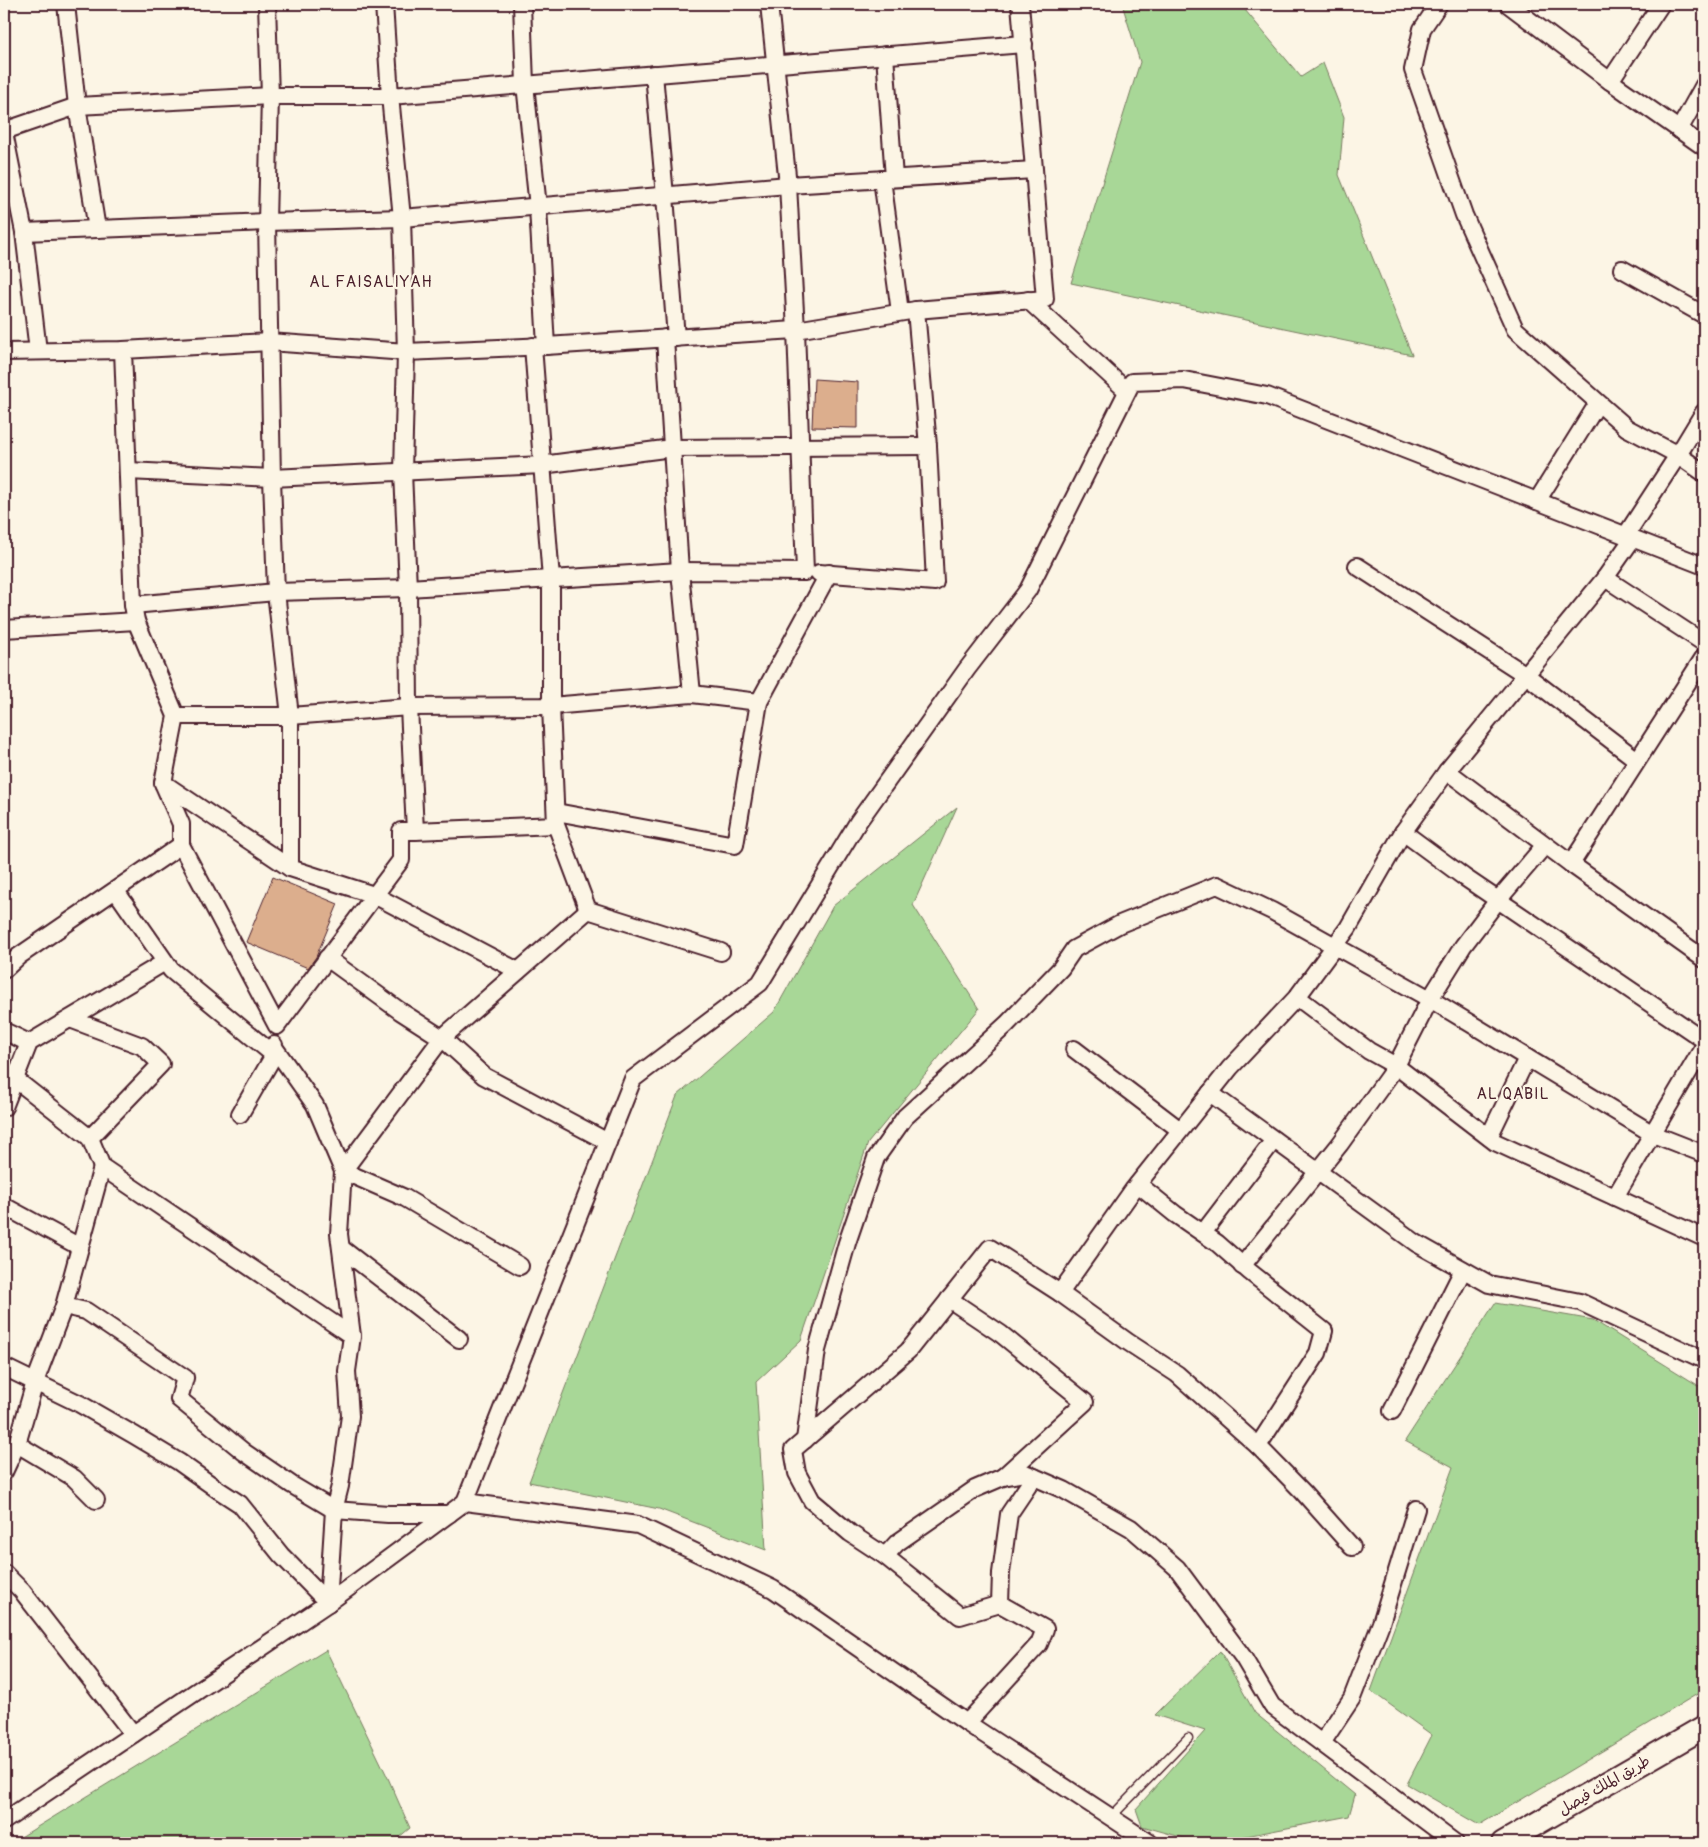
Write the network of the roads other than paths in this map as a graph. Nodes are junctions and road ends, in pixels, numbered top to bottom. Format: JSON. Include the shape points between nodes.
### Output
{"nodes":[{"id":1,"x":66,"y":4,"type":"edge"},
{"id":2,"x":267,"y":4,"type":"edge"},
{"id":3,"x":384,"y":4,"type":"edge"},
{"id":4,"x":522,"y":4,"type":"edge"},
{"id":5,"x":769,"y":4,"type":"edge"},
{"id":6,"x":1020,"y":4,"type":"edge"},
{"id":7,"x":1439,"y":4,"type":"edge"},
{"id":8,"x":1508,"y":4,"type":"edge"},
{"id":9,"x":1661,"y":4,"type":"edge"},
{"id":10,"x":1024,"y":44,"type":"junction"},
{"id":11,"x":885,"y":55,"type":"junction"},
{"id":12,"x":775,"y":64,"type":"junction"},
{"id":13,"x":654,"y":74,"type":"junction"},
{"id":14,"x":1610,"y":81,"type":"junction"},
{"id":15,"x":525,"y":84,"type":"junction"},
{"id":16,"x":1704,"y":85,"type":"edge"},
{"id":17,"x":270,"y":96,"type":"junction"},
{"id":18,"x":390,"y":96,"type":"junction"},
{"id":19,"x":77,"y":106,"type":"junction"},
{"id":20,"x":1679,"y":130,"type":"junction"},
{"id":21,"x":4,"y":132,"type":"edge"},
{"id":22,"x":1704,"y":147,"type":"edge"},
{"id":23,"x":1034,"y":170,"type":"junction"},
{"id":24,"x":8,"y":174,"type":"edge"},
{"id":25,"x":888,"y":179,"type":"junction"},
{"id":26,"x":788,"y":185,"type":"junction"},
{"id":27,"x":665,"y":196,"type":"junction"},
{"id":28,"x":538,"y":207,"type":"junction"},
{"id":29,"x":402,"y":218,"type":"junction"},
{"id":30,"x":267,"y":222,"type":"junction"},
{"id":31,"x":97,"y":229,"type":"junction"},
{"id":32,"x":24,"y":232,"type":"junction"},
{"id":33,"x":1622,"y":269,"type":"dead end"},
{"id":34,"x":1028,"y":300,"type":"junction"},
{"id":35,"x":916,"y":310,"type":"junction"},
{"id":36,"x":900,"y":312,"type":"junction"},
{"id":37,"x":1704,"y":316,"type":"edge"},
{"id":38,"x":796,"y":330,"type":"junction"},
{"id":39,"x":670,"y":338,"type":"junction"},
{"id":40,"x":269,"y":342,"type":"junction"},
{"id":41,"x":539,"y":346,"type":"junction"},
{"id":42,"x":123,"y":350,"type":"junction"},
{"id":43,"x":38,"y":351,"type":"junction"},
{"id":44,"x":4,"y":352,"type":"edge"},
{"id":45,"x":406,"y":352,"type":"junction"},
{"id":46,"x":1128,"y":391,"type":"junction"},
{"id":47,"x":1598,"y":403,"type":"junction"},
{"id":48,"x":1704,"y":412,"type":"edge"},
{"id":49,"x":928,"y":446,"type":"junction"},
{"id":50,"x":672,"y":448,"type":"junction"},
{"id":51,"x":800,"y":448,"type":"junction"},
{"id":52,"x":1678,"y":456,"type":"junction"},
{"id":53,"x":542,"y":465,"type":"junction"},
{"id":54,"x":128,"y":471,"type":"junction"},
{"id":55,"x":402,"y":472,"type":"junction"},
{"id":56,"x":1704,"y":473,"type":"edge"},
{"id":57,"x":272,"y":478,"type":"junction"},
{"id":58,"x":1537,"y":501,"type":"junction"},
{"id":59,"x":1629,"y":537,"type":"junction"},
{"id":60,"x":1357,"y":566,"type":"dead end"},
{"id":61,"x":1704,"y":566,"type":"edge"},
{"id":62,"x":680,"y":571,"type":"junction"},
{"id":63,"x":805,"y":572,"type":"junction"},
{"id":64,"x":829,"y":573,"type":"junction"},
{"id":65,"x":1605,"y":578,"type":"junction"},
{"id":66,"x":551,"y":579,"type":"junction"},
{"id":67,"x":408,"y":588,"type":"junction"},
{"id":68,"x":276,"y":592,"type":"junction"},
{"id":69,"x":133,"y":605,"type":"junction"},
{"id":70,"x":136,"y":621,"type":"junction"},
{"id":71,"x":4,"y":628,"type":"edge"},
{"id":72,"x":1704,"y":643,"type":"edge"},
{"id":73,"x":1704,"y":657,"type":"edge"},
{"id":74,"x":1526,"y":675,"type":"junction"},
{"id":75,"x":692,"y":694,"type":"junction"},
{"id":76,"x":759,"y":702,"type":"junction"},
{"id":77,"x":551,"y":706,"type":"junction"},
{"id":78,"x":410,"y":707,"type":"junction"},
{"id":79,"x":176,"y":716,"type":"junction"},
{"id":80,"x":290,"y":716,"type":"junction"},
{"id":81,"x":1637,"y":760,"type":"junction"},
{"id":82,"x":1447,"y":771,"type":"junction"},
{"id":83,"x":163,"y":783,"type":"junction"},
{"id":84,"x":556,"y":818,"type":"junction"},
{"id":85,"x":414,"y":831,"type":"junction"},
{"id":86,"x":1403,"y":832,"type":"junction"},
{"id":87,"x":181,"y":845,"type":"junction"},
{"id":88,"x":1544,"y":845,"type":"junction"},
{"id":89,"x":1571,"y":864,"type":"junction"},
{"id":90,"x":290,"y":868,"type":"junction"},
{"id":91,"x":116,"y":891,"type":"junction"},
{"id":92,"x":374,"y":894,"type":"junction"},
{"id":93,"x":1498,"y":900,"type":"junction"},
{"id":94,"x":588,"y":910,"type":"junction"},
{"id":95,"x":1333,"y":946,"type":"junction"},
{"id":96,"x":721,"y":952,"type":"dead end"},
{"id":97,"x":327,"y":958,"type":"junction"},
{"id":98,"x":1704,"y":959,"type":"edge"},
{"id":99,"x":165,"y":962,"type":"junction"},
{"id":100,"x":4,"y":970,"type":"edge"},
{"id":101,"x":518,"y":971,"type":"junction"},
{"id":102,"x":1296,"y":997,"type":"junction"},
{"id":103,"x":1430,"y":999,"type":"junction"},
{"id":104,"x":70,"y":1019,"type":"junction"},
{"id":105,"x":277,"y":1026,"type":"junction"},
{"id":106,"x":4,"y":1031,"type":"edge"},
{"id":107,"x":442,"y":1038,"type":"junction"},
{"id":108,"x":1704,"y":1040,"type":"edge"},
{"id":109,"x":29,"y":1043,"type":"junction"},
{"id":110,"x":1704,"y":1046,"type":"edge"},
{"id":111,"x":1074,"y":1049,"type":"dead end"},
{"id":112,"x":274,"y":1051,"type":"junction"},
{"id":113,"x":1527,"y":1058,"type":"junction"},
{"id":114,"x":1396,"y":1066,"type":"junction"},
{"id":115,"x":15,"y":1079,"type":"junction"},
{"id":116,"x":1210,"y":1093,"type":"junction"},
{"id":117,"x":4,"y":1107,"type":"edge"},
{"id":118,"x":240,"y":1114,"type":"dead end"},
{"id":119,"x":1180,"y":1130,"type":"junction"},
{"id":120,"x":1653,"y":1134,"type":"junction"},
{"id":121,"x":1488,"y":1137,"type":"junction"},
{"id":122,"x":90,"y":1138,"type":"junction"},
{"id":123,"x":1274,"y":1140,"type":"junction"},
{"id":124,"x":608,"y":1142,"type":"junction"},
{"id":125,"x":1704,"y":1154,"type":"edge"},
{"id":126,"x":102,"y":1167,"type":"junction"},
{"id":127,"x":343,"y":1171,"type":"junction"},
{"id":128,"x":1318,"y":1172,"type":"junction"},
{"id":129,"x":1138,"y":1184,"type":"junction"},
{"id":130,"x":1615,"y":1197,"type":"junction"},
{"id":131,"x":4,"y":1206,"type":"edge"},
{"id":132,"x":1203,"y":1233,"type":"junction"},
{"id":133,"x":1704,"y":1238,"type":"edge"},
{"id":134,"x":80,"y":1247,"type":"junction"},
{"id":135,"x":341,"y":1248,"type":"junction"},
{"id":136,"x":520,"y":1266,"type":"dead end"},
{"id":137,"x":1242,"y":1266,"type":"junction"},
{"id":138,"x":1463,"y":1270,"type":"junction"},
{"id":139,"x":1060,"y":1293,"type":"junction"},
{"id":140,"x":949,"y":1299,"type":"junction"},
{"id":141,"x":64,"y":1306,"type":"junction"},
{"id":142,"x":352,"y":1336,"type":"junction"},
{"id":143,"x":459,"y":1339,"type":"dead end"},
{"id":144,"x":1704,"y":1360,"type":"edge"},
{"id":145,"x":4,"y":1367,"type":"edge"},
{"id":146,"x":35,"y":1382,"type":"junction"},
{"id":147,"x":1392,"y":1411,"type":"dead end"},
{"id":148,"x":805,"y":1440,"type":"junction"},
{"id":149,"x":17,"y":1444,"type":"junction"},
{"id":150,"x":1258,"y":1446,"type":"junction"},
{"id":151,"x":4,"y":1472,"type":"edge"},
{"id":152,"x":1002,"y":1476,"type":"junction"},
{"id":153,"x":1034,"y":1476,"type":"junction"},
{"id":154,"x":96,"y":1500,"type":"dead end"},
{"id":155,"x":466,"y":1502,"type":"junction"},
{"id":156,"x":1416,"y":1509,"type":"dead end"},
{"id":157,"x":334,"y":1510,"type":"junction"},
{"id":158,"x":449,"y":1514,"type":"junction"},
{"id":159,"x":1352,"y":1547,"type":"dead end"},
{"id":160,"x":885,"y":1556,"type":"junction"},
{"id":161,"x":4,"y":1573,"type":"edge"},
{"id":162,"x":328,"y":1603,"type":"junction"},
{"id":163,"x":1000,"y":1604,"type":"junction"},
{"id":164,"x":967,"y":1723,"type":"junction"},
{"id":165,"x":1704,"y":1727,"type":"edge"},
{"id":166,"x":133,"y":1734,"type":"junction"},
{"id":167,"x":1188,"y":1738,"type":"dead end"},
{"id":168,"x":1322,"y":1744,"type":"junction"},
{"id":169,"x":1111,"y":1818,"type":"junction"},
{"id":170,"x":4,"y":1821,"type":"edge"},
{"id":171,"x":1150,"y":1843,"type":"edge"},
{"id":172,"x":1455,"y":1843,"type":"edge"},
{"id":173,"x":1504,"y":1843,"type":"edge"}],
"edges":[{"from":1,"to":19,"type":"street"},
{"from":2,"to":17,"type":"street"},
{"from":3,"to":18,"type":"street"},
{"from":4,"to":15,"type":"street"},
{"from":5,"to":12,"type":"street"},
{"from":6,"to":10,"type":"street"},
{"from":7,"to":47,"type":"street","via":[[1422,29],[1413,70],[1464,215],[1515,330]]},
{"from":8,"to":14,"type":"street"},
{"from":9,"to":14,"type":"street"},
{"from":10,"to":11,"type":"street"},
{"from":10,"to":23,"type":"street"},
{"from":11,"to":12,"type":"street"},
{"from":11,"to":25,"type":"street"},
{"from":12,"to":13,"type":"street"},
{"from":12,"to":26,"type":"street"},
{"from":13,"to":15,"type":"street"},
{"from":13,"to":27,"type":"street"},
{"from":14,"to":20,"type":"street"},
{"from":15,"to":18,"type":"street"},
{"from":15,"to":28,"type":"street"},
{"from":16,"to":20,"type":"street"},
{"from":17,"to":18,"type":"street"},
{"from":17,"to":19,"type":"street"},
{"from":17,"to":30,"type":"street"},
{"from":18,"to":29,"type":"street"},
{"from":19,"to":21,"type":"street"},
{"from":19,"to":31,"type":"street"},
{"from":20,"to":22,"type":"street"},
{"from":21,"to":24,"type":"street"},
{"from":23,"to":25,"type":"street"},
{"from":23,"to":34,"type":"street","via":[[1045,298]]},
{"from":24,"to":32,"type":"street"},
{"from":25,"to":26,"type":"street"},
{"from":25,"to":36,"type":"street"},
{"from":26,"to":27,"type":"street"},
{"from":26,"to":38,"type":"street"},
{"from":27,"to":28,"type":"street"},
{"from":27,"to":39,"type":"street"},
{"from":28,"to":29,"type":"street"},
{"from":28,"to":41,"type":"street"},
{"from":29,"to":30,"type":"street"},
{"from":29,"to":45,"type":"street"},
{"from":30,"to":31,"type":"street"},
{"from":30,"to":40,"type":"street"},
{"from":31,"to":32,"type":"street"},
{"from":32,"to":43,"type":"street"},
{"from":33,"to":37,"type":"street"},
{"from":34,"to":35,"type":"street"},
{"from":34,"to":46,"type":"street"},
{"from":35,"to":36,"type":"street"},
{"from":35,"to":49,"type":"street"},
{"from":36,"to":38,"type":"street"},
{"from":38,"to":39,"type":"street"},
{"from":38,"to":51,"type":"street"},
{"from":39,"to":41,"type":"street"},
{"from":39,"to":50,"type":"street"},
{"from":40,"to":42,"type":"street"},
{"from":40,"to":45,"type":"street"},
{"from":40,"to":57,"type":"street"},
{"from":41,"to":45,"type":"street"},
{"from":41,"to":53,"type":"street"},
{"from":42,"to":43,"type":"street"},
{"from":42,"to":54,"type":"street"},
{"from":43,"to":44,"type":"street"},
{"from":45,"to":55,"type":"street"},
{"from":46,"to":58,"type":"street","via":[[1132,382],[1184,380],[1267,396]]},
{"from":46,"to":124,"type":"street","via":[[1028,590],[967,669],[858,822],[760,983],[633,1079]]},
{"from":47,"to":52,"type":"street","via":[[1627,428]]},
{"from":47,"to":58,"type":"street"},
{"from":48,"to":52,"type":"street"},
{"from":49,"to":51,"type":"street"},
{"from":49,"to":64,"type":"street","via":[[935,582]]},
{"from":50,"to":51,"type":"street"},
{"from":50,"to":53,"type":"street"},
{"from":50,"to":62,"type":"street"},
{"from":51,"to":63,"type":"street"},
{"from":52,"to":56,"type":"street"},
{"from":52,"to":59,"type":"street"},
{"from":53,"to":55,"type":"street"},
{"from":53,"to":66,"type":"street"},
{"from":54,"to":57,"type":"street"},
{"from":54,"to":69,"type":"street"},
{"from":55,"to":57,"type":"street"},
{"from":55,"to":67,"type":"street"},
{"from":57,"to":68,"type":"street"},
{"from":58,"to":59,"type":"street"},
{"from":59,"to":61,"type":"street"},
{"from":59,"to":65,"type":"street"},
{"from":60,"to":74,"type":"street"},
{"from":62,"to":63,"type":"street"},
{"from":62,"to":66,"type":"street"},
{"from":62,"to":75,"type":"street"},
{"from":63,"to":64,"type":"street"},
{"from":64,"to":76,"type":"street"},
{"from":65,"to":72,"type":"street"},
{"from":65,"to":74,"type":"street"},
{"from":66,"to":67,"type":"street"},
{"from":66,"to":77,"type":"street"},
{"from":67,"to":68,"type":"street"},
{"from":67,"to":78,"type":"street"},
{"from":68,"to":69,"type":"street"},
{"from":68,"to":80,"type":"street"},
{"from":69,"to":70,"type":"street"},
{"from":70,"to":71,"type":"street"},
{"from":70,"to":79,"type":"street"},
{"from":73,"to":81,"type":"street"},
{"from":74,"to":81,"type":"street"},
{"from":74,"to":82,"type":"street"},
{"from":75,"to":76,"type":"street"},
{"from":75,"to":77,"type":"street"},
{"from":76,"to":84,"type":"street","via":[[735,845]]},
{"from":77,"to":78,"type":"street"},
{"from":77,"to":84,"type":"street"},
{"from":78,"to":80,"type":"street"},
{"from":78,"to":85,"type":"street"},
{"from":79,"to":80,"type":"street"},
{"from":79,"to":83,"type":"street"},
{"from":80,"to":90,"type":"street"},
{"from":81,"to":89,"type":"street"},
{"from":82,"to":86,"type":"street"},
{"from":82,"to":88,"type":"street"},
{"from":83,"to":87,"type":"street","via":[[180,824]]},
{"from":83,"to":90,"type":"street"},
{"from":84,"to":85,"type":"street"},
{"from":84,"to":94,"type":"street"},
{"from":85,"to":92,"type":"street","via":[[402,831],[401,860]]},
{"from":86,"to":93,"type":"street"},
{"from":86,"to":95,"type":"street","via":[[1348,928]]},
{"from":87,"to":91,"type":"street"},
{"from":87,"to":105,"type":"street"},
{"from":88,"to":89,"type":"street"},
{"from":88,"to":93,"type":"street"},
{"from":89,"to":98,"type":"street"},
{"from":90,"to":92,"type":"street"},
{"from":91,"to":99,"type":"street"},
{"from":91,"to":100,"type":"street","via":[[19,956]]},
{"from":92,"to":97,"type":"street"},
{"from":92,"to":101,"type":"street"},
{"from":93,"to":103,"type":"street","via":[[1463,946]]},
{"from":93,"to":108,"type":"street"},
{"from":94,"to":96,"type":"street"},
{"from":94,"to":101,"type":"street"},
{"from":95,"to":102,"type":"street"},
{"from":95,"to":103,"type":"street"},
{"from":95,"to":148,"type":"street","via":[[1217,885],[1120,924],[1074,949],[1061,968],[1007,1024],[906,1117],[876,1158],[847,1243],[817,1350]]},
{"from":97,"to":105,"type":"street"},
{"from":97,"to":107,"type":"street"},
{"from":99,"to":104,"type":"street"},
{"from":99,"to":112,"type":"street"},
{"from":101,"to":107,"type":"street"},
{"from":102,"to":114,"type":"street","via":[[1370,1052]]},
{"from":102,"to":116,"type":"street"},
{"from":103,"to":113,"type":"street"},
{"from":103,"to":114,"type":"street"},
{"from":104,"to":109,"type":"street"},
{"from":104,"to":122,"type":"street","via":[[142,1046],[162,1064]]},
{"from":105,"to":112,"type":"street"},
{"from":106,"to":109,"type":"street"},
{"from":107,"to":124,"type":"street","via":[[484,1076]]},
{"from":107,"to":127,"type":"street"},
{"from":109,"to":115,"type":"street"},
{"from":110,"to":120,"type":"street"},
{"from":111,"to":119,"type":"street"},
{"from":112,"to":118,"type":"street"},
{"from":112,"to":127,"type":"street","via":[[315,1105]]},
{"from":113,"to":120,"type":"street"},
{"from":113,"to":121,"type":"street"},
{"from":114,"to":121,"type":"street"},
{"from":114,"to":128,"type":"street"},
{"from":115,"to":117,"type":"street"},
{"from":115,"to":122,"type":"street"},
{"from":116,"to":119,"type":"street"},
{"from":116,"to":123,"type":"street"},
{"from":119,"to":129,"type":"street"},
{"from":120,"to":125,"type":"street"},
{"from":120,"to":130,"type":"street"},
{"from":121,"to":130,"type":"street"},
{"from":122,"to":126,"type":"street"},
{"from":123,"to":128,"type":"street"},
{"from":123,"to":132,"type":"street"},
{"from":124,"to":155,"type":"street"},
{"from":126,"to":134,"type":"street"},
{"from":126,"to":142,"type":"street"},
{"from":127,"to":135,"type":"street"},
{"from":127,"to":136,"type":"street","via":[[405,1198]]},
{"from":128,"to":137,"type":"street"},
{"from":128,"to":138,"type":"street","via":[[1416,1243]]},
{"from":129,"to":132,"type":"street"},
{"from":129,"to":139,"type":"street"},
{"from":130,"to":133,"type":"street"},
{"from":131,"to":134,"type":"street"},
{"from":132,"to":137,"type":"street"},
{"from":134,"to":141,"type":"street"},
{"from":135,"to":142,"type":"street"},
{"from":135,"to":143,"type":"street"},
{"from":137,"to":150,"type":"street","via":[[1324,1331],[1318,1353]]},
{"from":138,"to":144,"type":"street","via":[[1489,1284],[1580,1302]]},
{"from":138,"to":147,"type":"street"},
{"from":139,"to":140,"type":"street","via":[[990,1248]]},
{"from":139,"to":150,"type":"street","via":[[1177,1374]]},
{"from":140,"to":148,"type":"street","via":[[908,1351]]},
{"from":140,"to":152,"type":"street","via":[[1001,1334],[1085,1402]]},
{"from":141,"to":146,"type":"street"},
{"from":141,"to":157,"type":"street","via":[[86,1311],[185,1378],[179,1399],[244,1452]]},
{"from":142,"to":157,"type":"street","via":[[346,1371],[350,1416]]},
{"from":145,"to":146,"type":"street"},
{"from":146,"to":149,"type":"street"},
{"from":146,"to":162,"type":"street","via":[[180,1462],[240,1504],[281,1555]]},
{"from":148,"to":160,"type":"street","via":[[793,1450],[797,1473],[812,1501],[850,1533]]},
{"from":149,"to":151,"type":"street"},
{"from":149,"to":154,"type":"street","via":[[74,1478]]},
{"from":150,"to":159,"type":"street"},
{"from":152,"to":153,"type":"street","via":[[1026,1473]]},
{"from":152,"to":160,"type":"street","via":[[975,1489],[897,1543]]},
{"from":153,"to":163,"type":"street","via":[[1009,1514]]},
{"from":153,"to":168,"type":"street","via":[[1131,1528],[1177,1568],[1243,1656],[1272,1706]]},
{"from":155,"to":158,"type":"street"},
{"from":155,"to":164,"type":"street","via":[[638,1525],[773,1589]]},
{"from":156,"to":168,"type":"street","via":[[1381,1623],[1352,1698]]},
{"from":157,"to":158,"type":"street"},
{"from":157,"to":162,"type":"street"},
{"from":158,"to":162,"type":"street"},
{"from":160,"to":163,"type":"street","via":[[960,1616]]},
{"from":161,"to":166,"type":"street","via":[[22,1591]]},
{"from":162,"to":166,"type":"street"},
{"from":163,"to":164,"type":"street","via":[[1045,1629],[1039,1644]]},
{"from":164,"to":169,"type":"street"},
{"from":165,"to":173,"type":"street","name":"طريق الملك فيصل"},
{"from":166,"to":170,"type":"street"},
{"from":167,"to":169,"type":"lane"},
{"from":168,"to":172,"type":"street"},
{"from":169,"to":171,"type":"street"}]}
